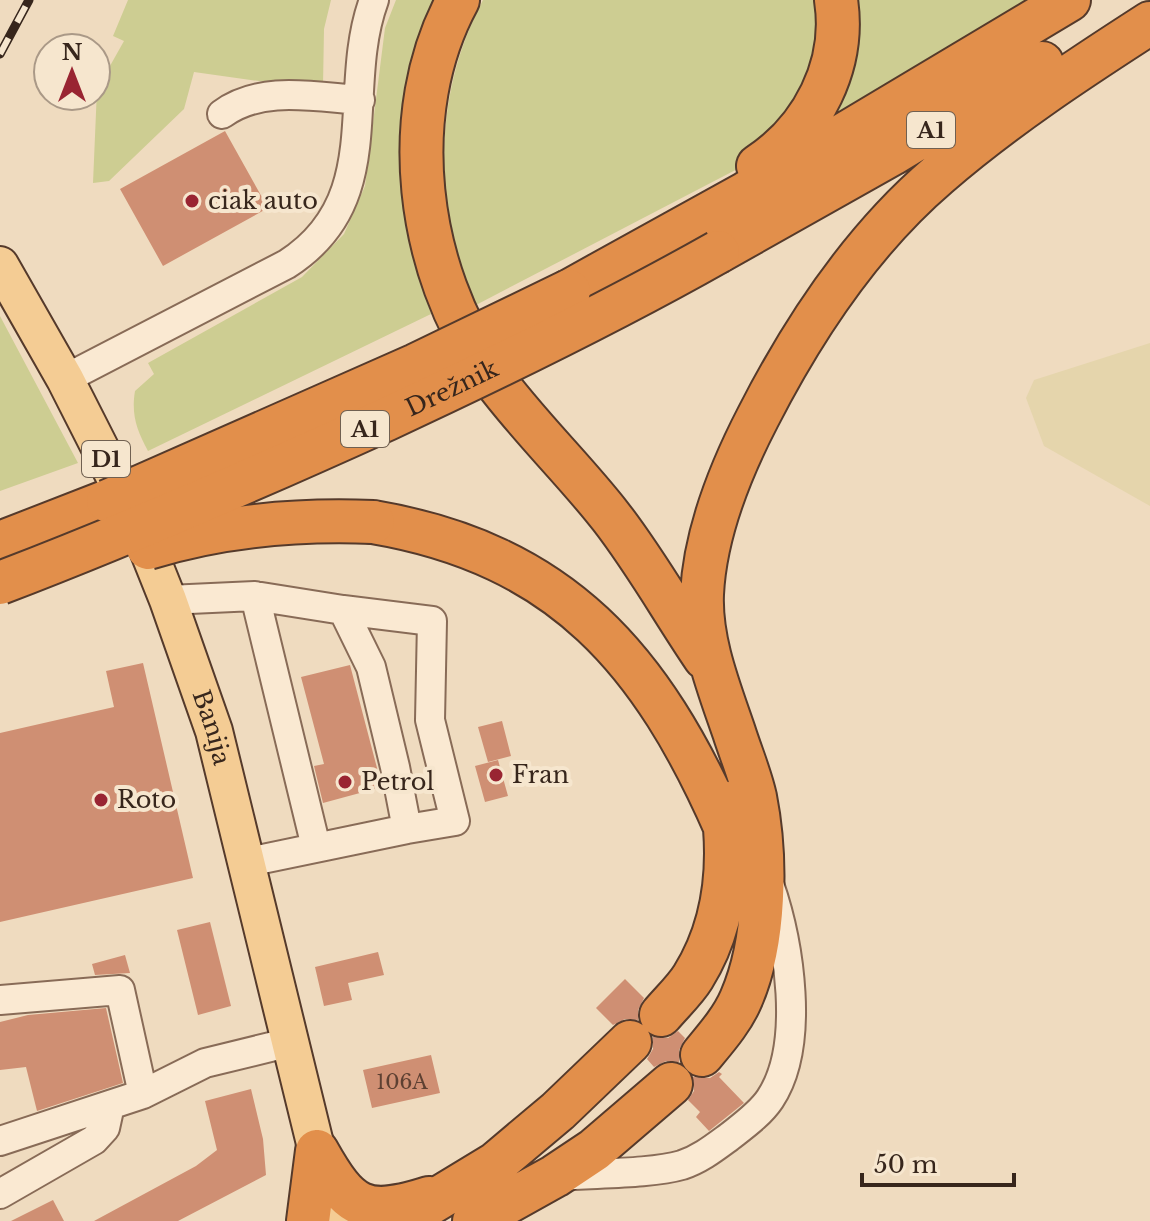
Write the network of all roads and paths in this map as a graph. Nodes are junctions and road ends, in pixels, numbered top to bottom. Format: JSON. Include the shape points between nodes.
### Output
{"nodes":[{"id":1,"x":374,"y":0,"type":"edge"},
{"id":2,"x":458,"y":0,"type":"edge"},
{"id":3,"x":836,"y":0,"type":"edge"},
{"id":4,"x":1069,"y":0,"type":"edge"},
{"id":5,"x":1139,"y":0,"type":"edge"},
{"id":6,"x":1150,"y":23,"type":"edge"},
{"id":7,"x":360,"y":100,"type":"junction"},
{"id":8,"x":222,"y":114,"type":"dead end"},
{"id":9,"x":710,"y":236,"type":"junction"},
{"id":10,"x":0,"y":265,"type":"edge"},
{"id":11,"x":65,"y":379,"type":"junction"},
{"id":12,"x":0,"y":543,"type":"edge"},
{"id":13,"x":0,"y":583,"type":"edge"},
{"id":14,"x":255,"y":596,"type":"junction"},
{"id":15,"x":664,"y":598,"type":"junction"},
{"id":16,"x":168,"y":600,"type":"junction"},
{"id":17,"x":0,"y":601,"type":"edge"},
{"id":18,"x":343,"y":610,"type":"junction"},
{"id":19,"x":714,"y":673,"type":"junction"},
{"id":20,"x":407,"y":829,"type":"junction"},
{"id":21,"x":726,"y":829,"type":"junction"},
{"id":22,"x":316,"y":847,"type":"junction"},
{"id":23,"x":248,"y":862,"type":"junction"},
{"id":24,"x":763,"y":868,"type":"junction"},
{"id":25,"x":0,"y":1000,"type":"edge"},
{"id":26,"x":661,"y":1015,"type":"dead end"},
{"id":27,"x":291,"y":1042,"type":"junction"},
{"id":28,"x":630,"y":1042,"type":"dead end"},
{"id":29,"x":702,"y":1055,"type":"dead end"},
{"id":30,"x":671,"y":1084,"type":"dead end"},
{"id":31,"x":143,"y":1094,"type":"junction"},
{"id":32,"x":110,"y":1105,"type":"junction"},
{"id":33,"x":0,"y":1141,"type":"edge"},
{"id":34,"x":317,"y":1151,"type":"junction"},
{"id":35,"x":555,"y":1176,"type":"junction"},
{"id":36,"x":0,"y":1194,"type":"edge"},
{"id":37,"x":465,"y":1205,"type":"edge"},
{"id":38,"x":308,"y":1221,"type":"edge"},
{"id":39,"x":334,"y":1221,"type":"edge"},
{"id":40,"x":401,"y":1221,"type":"edge"}],
"edges":[{"from":1,"to":7,"type":"street","via":[[366,27]]},
{"from":2,"to":15,"type":"highway","via":[[436,57],[421,144],[426,211],[440,275],[451,306],[490,373],[610,515]]},
{"from":3,"to":9,"type":"highway","via":[[839,21],[829,82],[789,142],[715,191]]},
{"from":4,"to":9,"type":"highway","number":"A1","via":[[880,115]]},
{"from":5,"to":9,"type":"highway","number":"A1","via":[[892,154]]},
{"from":6,"to":19,"type":"highway","via":[[1017,111],[936,176],[878,236],[829,299],[785,365],[723,498],[702,595]]},
{"from":7,"to":8,"type":"street","via":[[273,95],[232,106]]},
{"from":7,"to":11,"type":"street","via":[[349,181],[315,242],[287,264]]},
{"from":9,"to":12,"type":"highway","name":"Drežnik","number":"A1","bridge":true,"via":[[569,291],[171,474]]},
{"from":9,"to":13,"type":"highway","name":"Drežnik","number":"A1","bridge":true,"via":[[582,326],[146,525]]},
{"from":10,"to":11,"type":"main road","name":"Banija","number":"D1"},
{"from":11,"to":16,"type":"main road","name":"Banija","number":"D1","via":[[134,515]]},
{"from":14,"to":16,"type":"street"},
{"from":14,"to":18,"type":"street"},
{"from":14,"to":22,"type":"street"},
{"from":15,"to":19,"type":"highway"},
{"from":15,"to":21,"type":"highway","via":[[707,725]]},
{"from":16,"to":23,"type":"main road","name":"Banija","number":"D1","via":[[214,731]]},
{"from":17,"to":21,"type":"highway","bridge":true,"via":[[131,553],[208,532],[275,522],[373,522],[464,544],[545,584],[623,654],[660,704]]},
{"from":18,"to":20,"type":"street","via":[[371,667]]},
{"from":18,"to":20,"type":"street","via":[[432,621],[430,720],[455,821]]},
{"from":19,"to":24,"type":"highway","via":[[754,795]]},
{"from":20,"to":22,"type":"street"},
{"from":21,"to":26,"type":"highway","via":[[720,912],[692,978]]},
{"from":22,"to":23,"type":"street"},
{"from":23,"to":27,"type":"main road","name":"Banija","number":"D1"},
{"from":24,"to":29,"type":"highway","via":[[761,918],[741,999]]},
{"from":24,"to":35,"type":"street","via":[[781,919],[790,1002],[783,1071],[769,1100],[706,1154],[681,1165]]},
{"from":25,"to":31,"type":"street","via":[[120,990]]},
{"from":27,"to":31,"type":"street","via":[[205,1063]]},
{"from":27,"to":34,"type":"main road","name":"Banija","number":"D1"},
{"from":28,"to":37,"type":"highway"},
{"from":30,"to":35,"type":"highway"},
{"from":31,"to":32,"type":"street"},
{"from":32,"to":33,"type":"street"},
{"from":32,"to":36,"type":"street","via":[[105,1128],[94,1140]]},
{"from":34,"to":37,"type":"highway","via":[[334,1181],[363,1206]]},
{"from":34,"to":38,"type":"highway"},
{"from":34,"to":39,"type":"main road","name":"Banija","number":"D1"},
{"from":35,"to":37,"type":"highway"},
{"from":37,"to":40,"type":"highway"}]}
